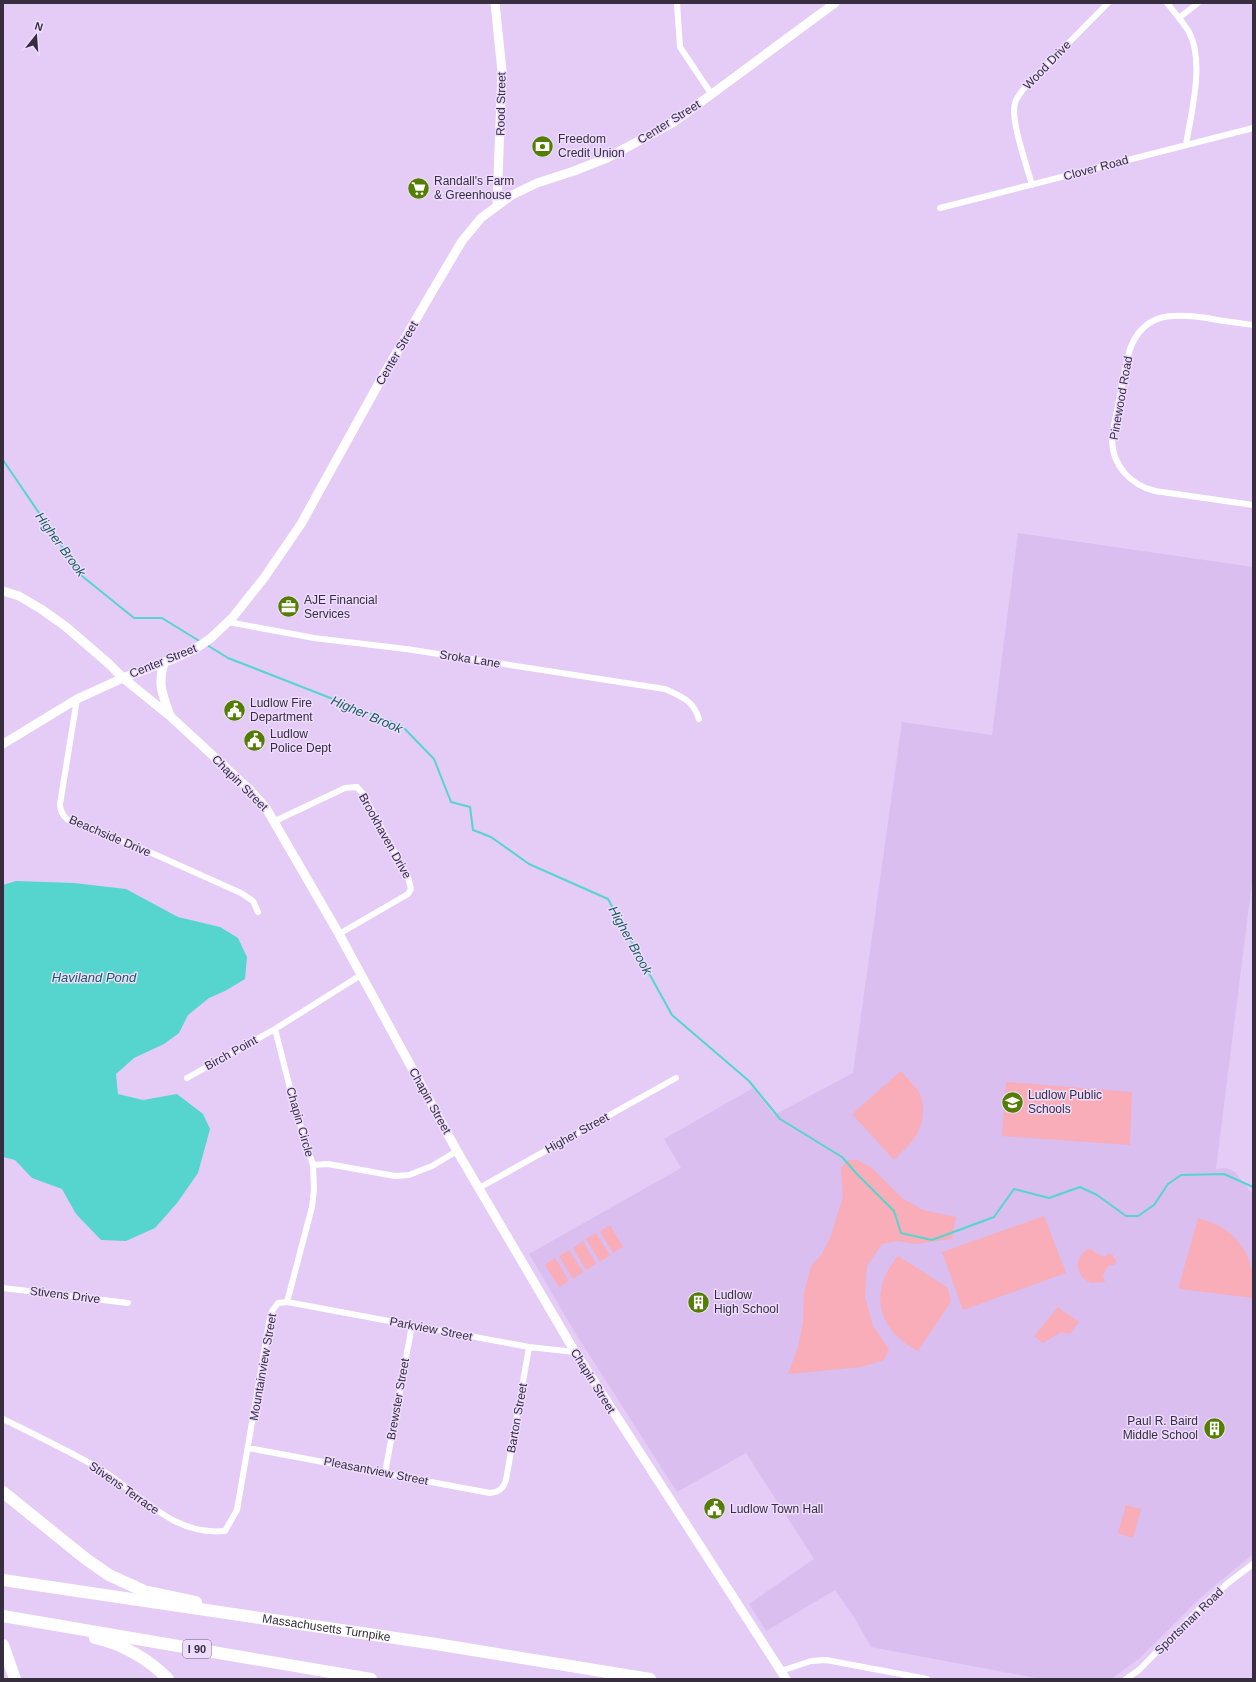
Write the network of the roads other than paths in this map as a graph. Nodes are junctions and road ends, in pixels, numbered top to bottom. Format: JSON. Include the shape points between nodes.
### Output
{"nodes":[{"id":1,"x":495,"y":3,"type":"edge"},
{"id":2,"x":677,"y":3,"type":"edge"},
{"id":3,"x":835,"y":3,"type":"edge"},
{"id":4,"x":1108,"y":3,"type":"edge"},
{"id":5,"x":1166,"y":3,"type":"edge"},
{"id":6,"x":1198,"y":3,"type":"edge"},
{"id":7,"x":1179,"y":18,"type":"junction"},
{"id":8,"x":712,"y":95,"type":"junction"},
{"id":9,"x":1253,"y":128,"type":"edge"},
{"id":10,"x":1186,"y":145,"type":"junction"},
{"id":11,"x":1032,"y":185,"type":"junction"},
{"id":12,"x":497,"y":205,"type":"junction"},
{"id":13,"x":940,"y":208,"type":"dead end"},
{"id":14,"x":1253,"y":325,"type":"edge"},
{"id":15,"x":1253,"y":504,"type":"edge"},
{"id":16,"x":3,"y":591,"type":"edge"},
{"id":17,"x":228,"y":622,"type":"junction"},
{"id":18,"x":164,"y":663,"type":"junction"},
{"id":19,"x":123,"y":678,"type":"junction"},
{"id":20,"x":77,"y":699,"type":"junction"},
{"id":21,"x":170,"y":716,"type":"junction"},
{"id":22,"x":699,"y":719,"type":"dead end"},
{"id":23,"x":3,"y":744,"type":"edge"},
{"id":24,"x":275,"y":821,"type":"junction"},
{"id":25,"x":258,"y":912,"type":"dead end"},
{"id":26,"x":339,"y":934,"type":"junction"},
{"id":27,"x":361,"y":975,"type":"junction"},
{"id":28,"x":275,"y":1029,"type":"junction"},
{"id":29,"x":187,"y":1078,"type":"dead end"},
{"id":30,"x":676,"y":1078,"type":"dead end"},
{"id":31,"x":457,"y":1150,"type":"junction"},
{"id":32,"x":313,"y":1165,"type":"junction"},
{"id":33,"x":479,"y":1188,"type":"junction"},
{"id":34,"x":3,"y":1288,"type":"edge"},
{"id":35,"x":287,"y":1302,"type":"junction"},
{"id":36,"x":128,"y":1303,"type":"dead end"},
{"id":37,"x":412,"y":1325,"type":"junction"},
{"id":38,"x":530,"y":1347,"type":"junction"},
{"id":39,"x":575,"y":1352,"type":"junction"},
{"id":40,"x":3,"y":1419,"type":"edge"},
{"id":41,"x":248,"y":1448,"type":"junction"},
{"id":42,"x":385,"y":1473,"type":"junction"},
{"id":43,"x":502,"y":1489,"type":"joint"},
{"id":44,"x":3,"y":1492,"type":"edge"},
{"id":45,"x":237,"y":1509,"type":"joint"},
{"id":46,"x":1253,"y":1564,"type":"edge"},
{"id":47,"x":3,"y":1580,"type":"edge"},
{"id":48,"x":3,"y":1616,"type":"edge"},
{"id":49,"x":22,"y":1620,"type":"junction"},
{"id":50,"x":317,"y":1627,"type":"junction"},
{"id":51,"x":3,"y":1645,"type":"edge"},
{"id":52,"x":3,"y":1667,"type":"edge"},
{"id":53,"x":783,"y":1675,"type":"edge"},
{"id":54,"x":8,"y":1679,"type":"edge"},
{"id":55,"x":15,"y":1679,"type":"edge"},
{"id":56,"x":168,"y":1679,"type":"edge"},
{"id":57,"x":371,"y":1679,"type":"edge"},
{"id":58,"x":650,"y":1679,"type":"edge"},
{"id":59,"x":927,"y":1679,"type":"edge"},
{"id":60,"x":1126,"y":1679,"type":"edge"}],
"edges":[{"from":1,"to":12,"type":"main road","name":"Rood Street","via":[[502,71]]},
{"from":2,"to":8,"type":"street","via":[[680,47]]},
{"from":3,"to":8,"type":"main road","name":"Center Street"},
{"from":4,"to":11,"type":"street","name":"Wood Drive","via":[[1025,87],[1016,100],[1015,121]]},
{"from":5,"to":7,"type":"street"},
{"from":6,"to":7,"type":"street"},
{"from":7,"to":10,"type":"street","via":[[1190,35],[1196,61]]},
{"from":8,"to":12,"type":"main road","name":"Center Street","via":[[674,122],[637,143],[574,171],[537,183]]},
{"from":9,"to":10,"type":"street","name":"Clover Road"},
{"from":10,"to":11,"type":"street","name":"Clover Road"},
{"from":11,"to":13,"type":"street","name":"Clover Road"},
{"from":12,"to":17,"type":"main road","name":"Center Street","via":[[478,221],[462,241],[301,524],[264,578]]},
{"from":14,"to":15,"type":"street","name":"Pinewood Road","via":[[1174,315],[1160,318],[1143,327],[1130,349],[1112,438],[1118,464],[1126,475],[1142,487]]},
{"from":16,"to":19,"type":"main road","name":"Chapin Street","via":[[41,608]]},
{"from":17,"to":18,"type":"main road","name":"Center Street","via":[[200,646]]},
{"from":17,"to":22,"type":"street","name":"Sroka Lane","via":[[314,638],[664,689],[688,701],[696,709]]},
{"from":18,"to":19,"type":"main road","name":"Center Street"},
{"from":18,"to":21,"type":"main road","via":[[161,670],[161,691]]},
{"from":19,"to":20,"type":"main road","name":"Center Street"},
{"from":19,"to":21,"type":"main road","name":"Chapin Street"},
{"from":20,"to":23,"type":"main road","name":"Center Street"},
{"from":20,"to":25,"type":"street","name":"Beachside Drive","via":[[60,804],[64,816],[68,820],[145,850],[241,893],[253,901]]},
{"from":21,"to":24,"type":"main road","name":"Chapin Street","via":[[258,798]]},
{"from":24,"to":26,"type":"main road","name":"Chapin Street"},
{"from":24,"to":26,"type":"street","name":"Brookhaven Drive","via":[[347,787],[357,787],[363,794],[408,877],[411,889],[408,894]]},
{"from":26,"to":27,"type":"main road","name":"Chapin Street"},
{"from":27,"to":28,"type":"street"},
{"from":27,"to":31,"type":"main road","name":"Chapin Street"},
{"from":28,"to":29,"type":"street","name":"Birch Point"},
{"from":28,"to":32,"type":"street","name":"Chapin Circle"},
{"from":30,"to":33,"type":"street","name":"Higher Street"},
{"from":31,"to":32,"type":"street","name":"Chapin Circle","via":[[432,1166],[409,1175],[395,1176],[328,1164]]},
{"from":31,"to":33,"type":"main road","name":"Chapin Street"},
{"from":32,"to":35,"type":"street","name":"Mountainview Street","via":[[312,1207]]},
{"from":33,"to":39,"type":"main road","name":"Chapin Street"},
{"from":34,"to":36,"type":"street","name":"Stivens Drive"},
{"from":35,"to":37,"type":"street","name":"Parkview Street"},
{"from":35,"to":41,"type":"street","name":"Mountainview Street","via":[[278,1302],[272,1311]]},
{"from":37,"to":38,"type":"street","name":"Parkview Street"},
{"from":37,"to":42,"type":"street","name":"Brewster Street"},
{"from":38,"to":39,"type":"street","name":"Parkview Street"},
{"from":38,"to":43,"type":"street","name":"Barton Street","via":[[506,1480]]},
{"from":39,"to":53,"type":"main road","name":"Chapin Street"},
{"from":40,"to":45,"type":"street","name":"Stivens Terrace","via":[[101,1470],[170,1520],[202,1531],[225,1532]]},
{"from":41,"to":42,"type":"street","name":"Pleasantview Street"},
{"from":41,"to":45,"type":"street","name":"Mountainview Street"},
{"from":42,"to":43,"type":"street","name":"Pleasantview Street","via":[[490,1493]]},
{"from":44,"to":50,"type":"highway","via":[[86,1559],[128,1584],[158,1595]]},
{"from":46,"to":60,"type":"street","name":"Sportsman Road","via":[[1200,1608],[1139,1670]]},
{"from":47,"to":50,"type":"highway","name":"Massachusetts Turnpike"},
{"from":48,"to":49,"type":"highway","number":"I 90"},
{"from":49,"to":56,"type":"highway","via":[[64,1633],[102,1640],[125,1649],[143,1658]]},
{"from":49,"to":57,"type":"highway","number":"I 90"},
{"from":50,"to":58,"type":"highway","name":"Massachusetts Turnpike"},
{"from":51,"to":55,"type":"highway"},
{"from":52,"to":54,"type":"highway"},
{"from":53,"to":59,"type":"street","via":[[811,1661],[826,1660]]}]}
